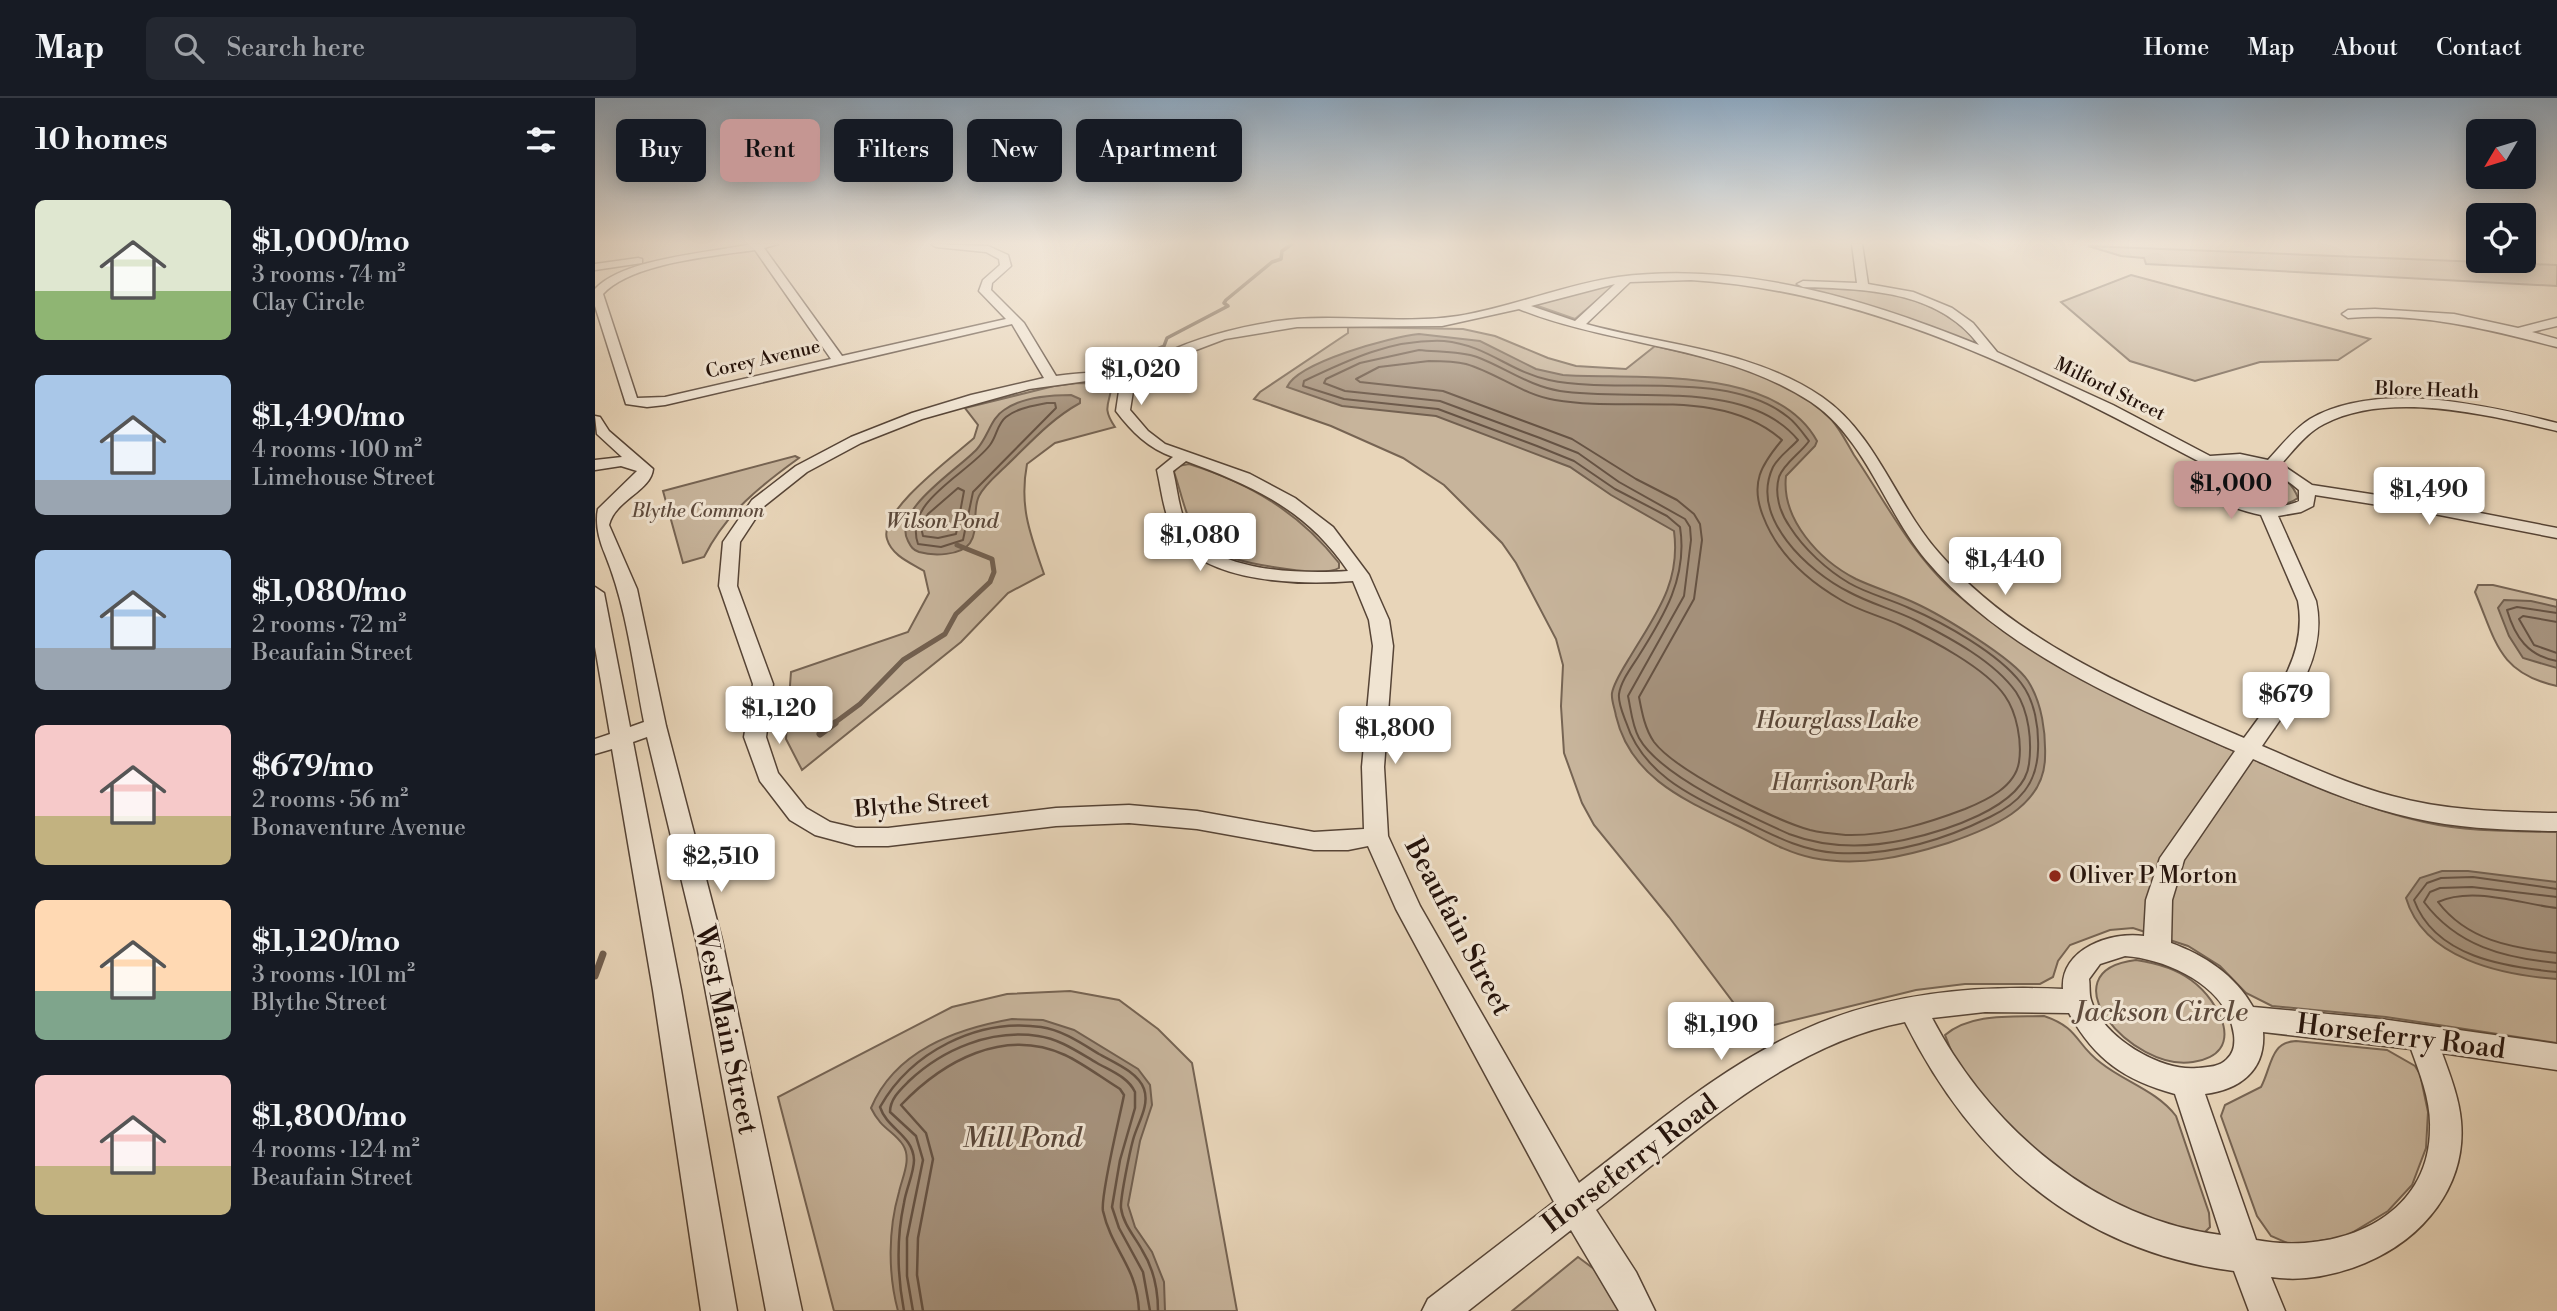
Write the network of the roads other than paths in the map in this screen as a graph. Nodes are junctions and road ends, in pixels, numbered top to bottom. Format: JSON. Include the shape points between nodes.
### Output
{"nodes":[{"id":1,"x":600,"y":301,"type":"edge"},
{"id":2,"x":796,"y":301,"type":"edge"},
{"id":3,"x":995,"y":301,"type":"edge"},
{"id":4,"x":1535,"y":301,"type":"edge"},
{"id":5,"x":1604,"y":301,"type":"edge"},
{"id":6,"x":1827,"y":301,"type":"edge"},
{"id":7,"x":1919,"y":301,"type":"edge"},
{"id":8,"x":1519,"y":305,"type":"junction"},
{"id":9,"x":2348,"y":314,"type":"dead end"},
{"id":10,"x":1015,"y":320,"type":"junction"},
{"id":11,"x":2557,"y":322,"type":"edge"},
{"id":12,"x":1577,"y":326,"type":"junction"},
{"id":13,"x":2519,"y":332,"type":"junction"},
{"id":14,"x":610,"y":337,"type":"junction"},
{"id":15,"x":595,"y":340,"type":"edge"},
{"id":16,"x":2557,"y":343,"type":"edge"},
{"id":17,"x":1995,"y":357,"type":"junction"},
{"id":18,"x":839,"y":361,"type":"junction"},
{"id":19,"x":1134,"y":378,"type":"junction"},
{"id":20,"x":1052,"y":380,"type":"junction"},
{"id":21,"x":595,"y":420,"type":"edge"},
{"id":22,"x":2557,"y":428,"type":"edge"},
{"id":23,"x":1183,"y":456,"type":"junction"},
{"id":24,"x":2207,"y":460,"type":"junction"},
{"id":25,"x":595,"y":465,"type":"edge"},
{"id":26,"x":2271,"y":465,"type":"junction"},
{"id":27,"x":639,"y":473,"type":"junction"},
{"id":28,"x":2307,"y":489,"type":"junction"},
{"id":29,"x":595,"y":501,"type":"edge"},
{"id":30,"x":2268,"y":511,"type":"junction"},
{"id":31,"x":2557,"y":533,"type":"edge"},
{"id":32,"x":1360,"y":575,"type":"junction"},
{"id":33,"x":595,"y":593,"type":"edge"},
{"id":34,"x":655,"y":726,"type":"junction"},
{"id":35,"x":607,"y":743,"type":"edge"},
{"id":36,"x":2249,"y":748,"type":"junction"},
{"id":37,"x":2557,"y":822,"type":"edge"},
{"id":38,"x":1376,"y":836,"type":"junction"},
{"id":39,"x":2157,"y":948,"type":"junction"},
{"id":40,"x":2077,"y":1001,"type":"junction"},
{"id":41,"x":1912,"y":1007,"type":"junction"},
{"id":42,"x":2244,"y":1018,"type":"junction"},
{"id":43,"x":2422,"y":1038,"type":"junction"},
{"id":44,"x":2557,"y":1057,"type":"edge"},
{"id":45,"x":2186,"y":1083,"type":"junction"},
{"id":46,"x":1574,"y":1205,"type":"junction"},
{"id":47,"x":2245,"y":1256,"type":"junction"},
{"id":48,"x":719,"y":1311,"type":"edge"},
{"id":49,"x":784,"y":1311,"type":"edge"},
{"id":50,"x":1440,"y":1311,"type":"edge"},
{"id":51,"x":1637,"y":1311,"type":"edge"},
{"id":52,"x":2267,"y":1311,"type":"edge"}],
"edges":[{"from":1,"to":14,"type":"street"},
{"from":2,"to":18,"type":"street"},
{"from":3,"to":10,"type":"street"},
{"from":4,"to":8,"type":"street","name":"Milford Street"},
{"from":5,"to":12,"type":"street"},
{"from":6,"to":17,"type":"street","name":"Milford Street"},
{"from":7,"to":17,"type":"street","name":"Milford Street","via":[[1950,312],[1971,328]]},
{"from":8,"to":12,"type":"street"},
{"from":8,"to":19,"type":"street","name":"Milford Street","via":[[1427,324],[1276,325],[1187,348]]},
{"from":9,"to":13,"type":"street","via":[[2433,315]]},
{"from":10,"to":18,"type":"street","name":"Corey Avenue"},
{"from":10,"to":20,"type":"street"},
{"from":11,"to":13,"type":"street"},
{"from":12,"to":36,"type":"street","via":[[1717,355],[1798,388],[1845,425],[1926,549],[1979,601],[2081,670]]},
{"from":13,"to":16,"type":"street"},
{"from":14,"to":15,"type":"street"},
{"from":14,"to":18,"type":"street","name":"Corey Avenue","via":[[629,398],[641,403]]},
{"from":17,"to":24,"type":"street","name":"Milford Street"},
{"from":19,"to":20,"type":"street","name":"Blythe Street"},
{"from":19,"to":23,"type":"street","name":"Beaufain Street","via":[[1123,398],[1126,416],[1153,443]]},
{"from":20,"to":38,"type":"street","name":"Blythe Street","via":[[941,408],[859,438],[807,465],[760,501],[742,522],[727,553],[726,577],[763,684],[755,737],[773,785],[811,823],[856,837],[1129,814],[1198,820],[1314,841]]},
{"from":21,"to":27,"type":"street"},
{"from":22,"to":26,"type":"street","name":"Blore Heath","via":[[2447,407],[2369,407],[2319,420]]},
{"from":23,"to":32,"type":"street","name":"Beaufain Street","via":[[1244,477],[1289,501],[1327,531]]},
{"from":23,"to":32,"type":"street","via":[[1165,472],[1184,535],[1207,555],[1280,574]]},
{"from":24,"to":26,"type":"street","via":[[2238,458]]},
{"from":24,"to":30,"type":"street","via":[[2199,472],[2213,491]]},
{"from":25,"to":27,"type":"street","via":[[621,462]]},
{"from":26,"to":28,"type":"street"},
{"from":27,"to":29,"type":"street","via":[[617,494]]},
{"from":27,"to":34,"type":"street","name":"West Main Street","via":[[601,521],[625,576]]},
{"from":28,"to":30,"type":"street","via":[[2308,499],[2302,506]]},
{"from":28,"to":31,"type":"street"},
{"from":30,"to":36,"type":"street","via":[[2301,583],[2310,616],[2309,638],[2290,690]]},
{"from":32,"to":38,"type":"street","name":"Beaufain Street","via":[[1379,620],[1383,646],[1373,767]]},
{"from":33,"to":35,"type":"street","name":"West Main Street"},
{"from":34,"to":35,"type":"street"},
{"from":34,"to":49,"type":"street","name":"West Main Street","via":[[709,940]]},
{"from":35,"to":48,"type":"street","name":"West Main Street","via":[[667,990]]},
{"from":36,"to":37,"type":"street","via":[[2362,795],[2414,810]]},
{"from":36,"to":39,"type":"street","via":[[2172,858],[2159,900]]},
{"from":38,"to":46,"type":"street","name":"Beaufain Street","via":[[1409,909]]},
{"from":39,"to":40,"type":"street","via":[[2125,945],[2098,950],[2080,966]]},
{"from":39,"to":42,"type":"street","via":[[2209,975]]},
{"from":40,"to":41,"type":"street","name":"Horseferry Road","via":[[1985,1000]]},
{"from":40,"to":45,"type":"street","via":[[2095,1034],[2116,1054],[2150,1073]]},
{"from":41,"to":46,"type":"street","name":"Horseferry Road","via":[[1838,1028],[1777,1056]]},
{"from":41,"to":47,"type":"street","via":[[1965,1099],[1997,1136],[2038,1172],[2141,1232],[2192,1248]]},
{"from":42,"to":43,"type":"street","name":"Horseferry Road"},
{"from":42,"to":45,"type":"street","via":[[2248,1052],[2236,1071],[2214,1081]]},
{"from":43,"to":44,"type":"street","name":"Horseferry Road"},
{"from":43,"to":47,"type":"street","via":[[2446,1131],[2440,1167],[2425,1202],[2388,1235],[2354,1252],[2290,1262]]},
{"from":45,"to":47,"type":"street"},
{"from":46,"to":50,"type":"street","name":"Horseferry Road"},
{"from":46,"to":51,"type":"street","name":"Beaufain Street"},
{"from":47,"to":52,"type":"street"}]}
